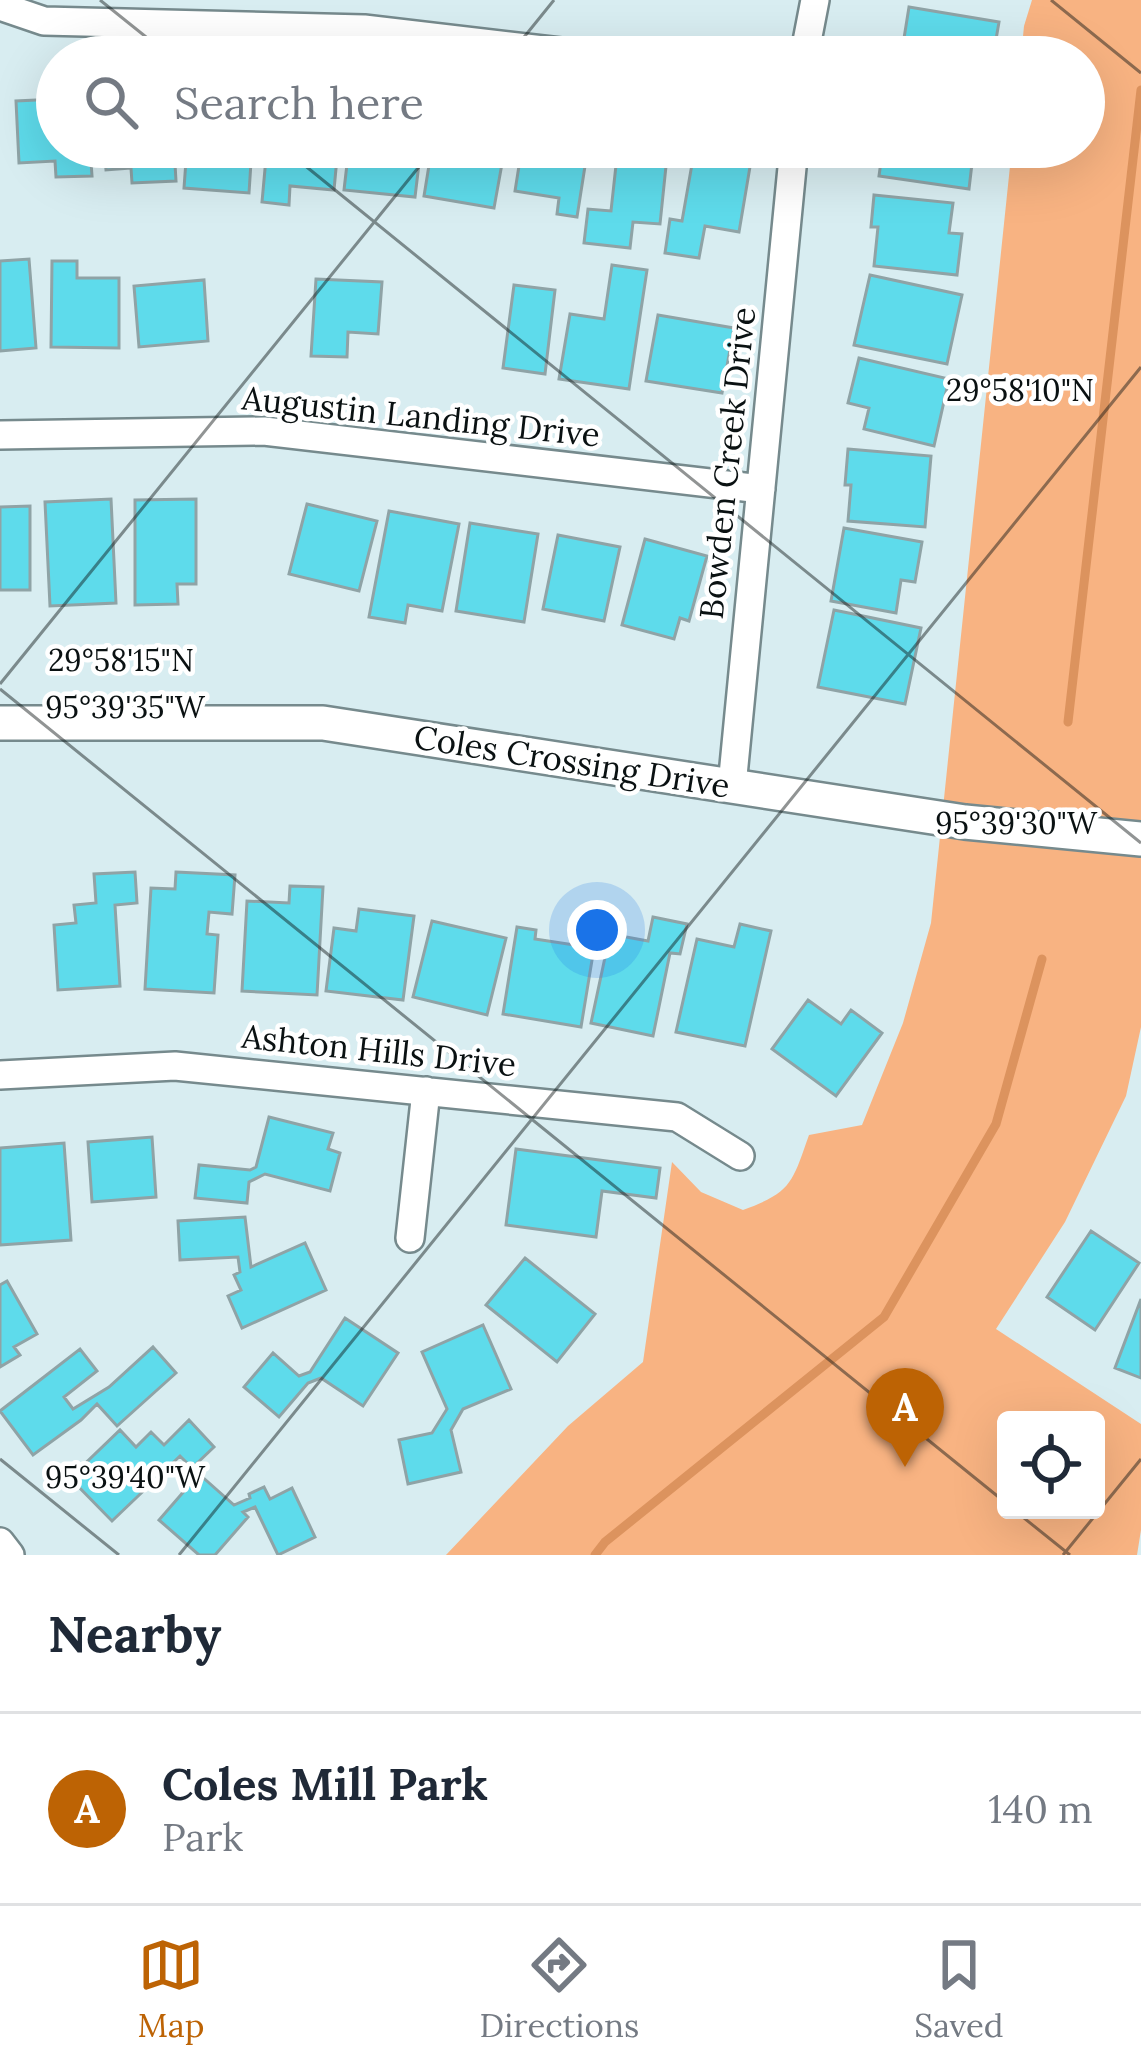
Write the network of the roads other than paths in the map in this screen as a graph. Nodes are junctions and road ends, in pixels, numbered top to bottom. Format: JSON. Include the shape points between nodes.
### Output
{"nodes":[{"id":1,"x":815,"y":0,"type":"edge"},
{"id":2,"x":0,"y":5,"type":"edge"},
{"id":3,"x":424,"y":36,"type":"edge"},
{"id":4,"x":808,"y":36,"type":"edge"},
{"id":5,"x":792,"y":168,"type":"edge"},
{"id":6,"x":0,"y":435,"type":"edge"},
{"id":7,"x":761,"y":489,"type":"junction"},
{"id":8,"x":0,"y":723,"type":"edge"},
{"id":9,"x":732,"y":786,"type":"junction"},
{"id":10,"x":1141,"y":839,"type":"edge"},
{"id":11,"x":0,"y":1075,"type":"edge"},
{"id":12,"x":426,"y":1091,"type":"junction"},
{"id":13,"x":740,"y":1156,"type":"dead end"},
{"id":14,"x":410,"y":1238,"type":"dead end"},
{"id":15,"x":0,"y":1542,"type":"edge"},
{"id":16,"x":10,"y":1555,"type":"edge"}],
"edges":[{"from":1,"to":4,"type":"street"},
{"from":2,"to":3,"type":"street","via":[[44,21]]},
{"from":5,"to":7,"type":"street","name":"Bowden Creek Drive"},
{"from":6,"to":7,"type":"street","name":"Augustin Landing Drive","via":[[264,431]]},
{"from":7,"to":9,"type":"street","name":"Bowden Creek Drive"},
{"from":8,"to":9,"type":"street","name":"Coles Crossing Drive","via":[[323,723]]},
{"from":9,"to":10,"type":"street","name":"Coles Crossing Drive"},
{"from":11,"to":12,"type":"street","name":"Ashton Hills Drive","via":[[175,1066]]},
{"from":12,"to":13,"type":"street","name":"Ashton Hills Drive","via":[[677,1117]]},
{"from":12,"to":14,"type":"street"},
{"from":15,"to":16,"type":"street"}]}
